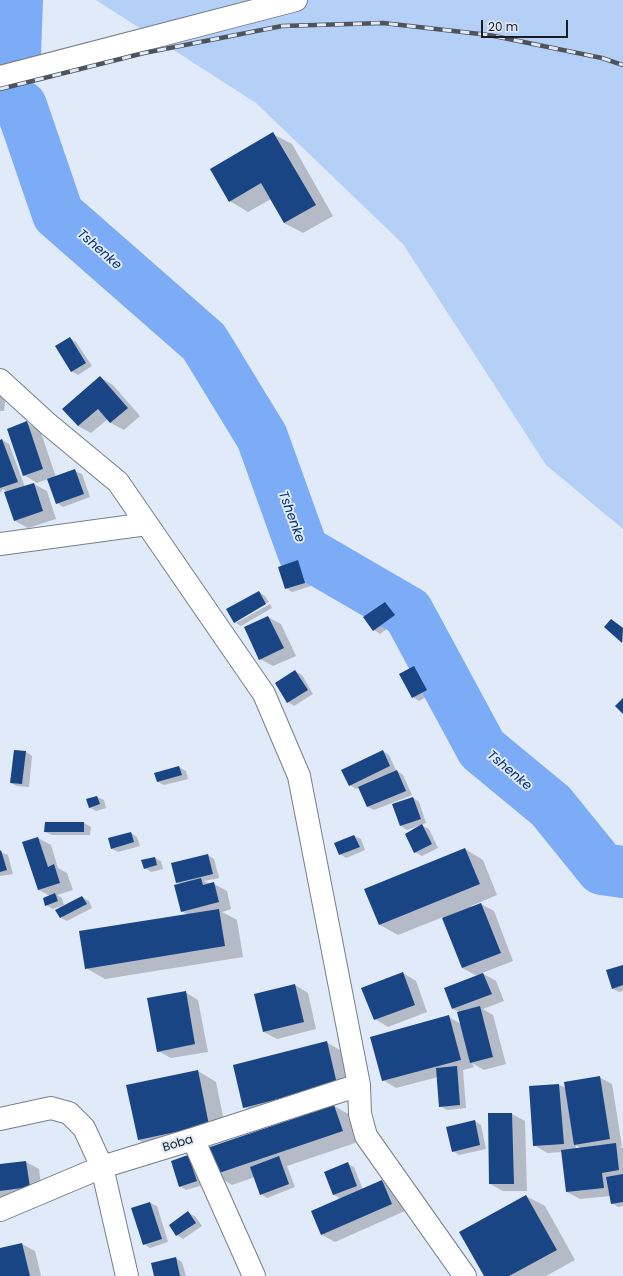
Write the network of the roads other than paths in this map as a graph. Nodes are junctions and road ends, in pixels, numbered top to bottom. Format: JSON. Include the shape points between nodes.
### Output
{"nodes":[{"id":1,"x":296,"y":0,"type":"edge"},
{"id":2,"x":0,"y":77,"type":"edge"},
{"id":3,"x":0,"y":380,"type":"edge"},
{"id":4,"x":147,"y":524,"type":"junction"},
{"id":5,"x":0,"y":544,"type":"edge"},
{"id":6,"x":360,"y":1085,"type":"junction"},
{"id":7,"x":0,"y":1119,"type":"edge"},
{"id":8,"x":193,"y":1139,"type":"junction"},
{"id":9,"x":102,"y":1167,"type":"junction"},
{"id":10,"x":0,"y":1210,"type":"edge"},
{"id":11,"x":127,"y":1276,"type":"edge"},
{"id":12,"x":254,"y":1276,"type":"edge"},
{"id":13,"x":465,"y":1276,"type":"edge"}],
"edges":[{"from":1,"to":2,"type":"street"},
{"from":3,"to":4,"type":"street","via":[[118,482]]},
{"from":4,"to":5,"type":"street"},
{"from":4,"to":6,"type":"street","via":[[264,694],[299,776]]},
{"from":6,"to":8,"type":"street","name":"Boba"},
{"from":6,"to":13,"type":"street","via":[[360,1114],[366,1136]]},
{"from":7,"to":9,"type":"street","via":[[51,1108],[69,1113],[84,1128]]},
{"from":8,"to":9,"type":"street","name":"Boba"},
{"from":8,"to":12,"type":"street"},
{"from":9,"to":10,"type":"street","name":"Boba"},
{"from":9,"to":11,"type":"street"}]}
